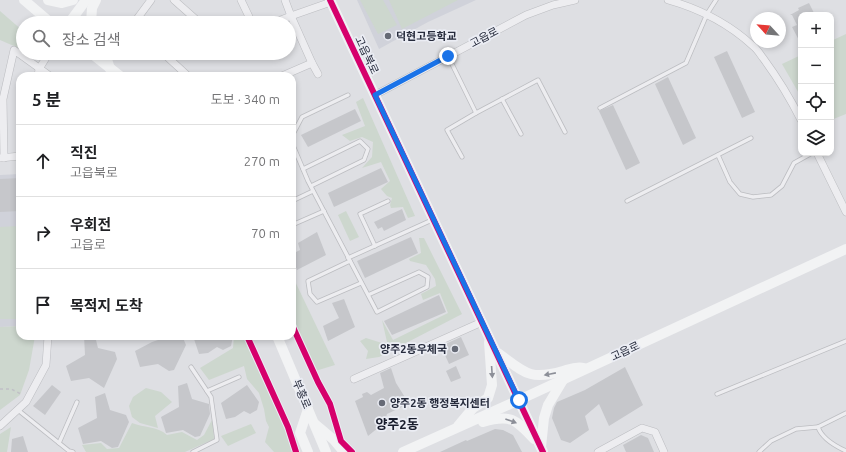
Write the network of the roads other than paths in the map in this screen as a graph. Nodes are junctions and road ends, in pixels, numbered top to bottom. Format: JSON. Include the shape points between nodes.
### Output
{"nodes":[{"id":1,"x":24,"y":0,"type":"edge"},
{"id":2,"x":48,"y":0,"type":"edge"},
{"id":3,"x":73,"y":0,"type":"edge"},
{"id":4,"x":86,"y":0,"type":"edge"},
{"id":5,"x":96,"y":0,"type":"edge"},
{"id":6,"x":151,"y":0,"type":"edge"},
{"id":7,"x":174,"y":0,"type":"edge"},
{"id":8,"x":241,"y":0,"type":"edge"},
{"id":9,"x":285,"y":0,"type":"edge"},
{"id":10,"x":575,"y":0,"type":"edge"},
{"id":11,"x":668,"y":0,"type":"edge"},
{"id":12,"x":716,"y":0,"type":"edge"},
{"id":13,"x":330,"y":1,"type":"edge"},
{"id":14,"x":707,"y":14,"type":"junction"},
{"id":15,"x":43,"y":16,"type":"edge"},
{"id":16,"x":74,"y":16,"type":"edge"},
{"id":17,"x":91,"y":16,"type":"edge"},
{"id":18,"x":139,"y":16,"type":"edge"},
{"id":19,"x":192,"y":16,"type":"edge"},
{"id":20,"x":249,"y":16,"type":"edge"},
{"id":21,"x":291,"y":16,"type":"joint"},
{"id":22,"x":296,"y":27,"type":"edge"},
{"id":23,"x":16,"y":52,"type":"edge"},
{"id":24,"x":448,"y":56,"type":"junction"},
{"id":25,"x":25,"y":60,"type":"edge"},
{"id":26,"x":45,"y":60,"type":"edge"},
{"id":27,"x":99,"y":60,"type":"edge"},
{"id":28,"x":107,"y":60,"type":"edge"},
{"id":29,"x":171,"y":60,"type":"edge"},
{"id":30,"x":312,"y":63,"type":"junction"},
{"id":31,"x":110,"y":69,"type":"junction"},
{"id":32,"x":38,"y":72,"type":"edge"},
{"id":33,"x":114,"y":72,"type":"edge"},
{"id":34,"x":185,"y":72,"type":"edge"},
{"id":35,"x":291,"y":72,"type":"edge"},
{"id":36,"x":318,"y":74,"type":"dead end"},
{"id":37,"x":348,"y":95,"type":"dead end"},
{"id":38,"x":375,"y":95,"type":"junction"},
{"id":39,"x":502,"y":99,"type":"junction"},
{"id":40,"x":600,"y":108,"type":"dead end"},
{"id":41,"x":476,"y":113,"type":"junction"},
{"id":42,"x":798,"y":115,"type":"edge"},
{"id":43,"x":296,"y":128,"type":"edge"},
{"id":44,"x":565,"y":132,"type":"dead end"},
{"id":45,"x":521,"y":134,"type":"dead end"},
{"id":46,"x":751,"y":138,"type":"dead end"},
{"id":47,"x":296,"y":152,"type":"edge"},
{"id":48,"x":718,"y":155,"type":"junction"},
{"id":49,"x":16,"y":156,"type":"edge"},
{"id":50,"x":807,"y":156,"type":"edge"},
{"id":51,"x":818,"y":156,"type":"edge"},
{"id":52,"x":462,"y":157,"type":"dead end"},
{"id":53,"x":2,"y":158,"type":"edge"},
{"id":54,"x":303,"y":169,"type":"junction"},
{"id":55,"x":311,"y":186,"type":"junction"},
{"id":56,"x":313,"y":192,"type":"junction"},
{"id":57,"x":296,"y":199,"type":"edge"},
{"id":58,"x":388,"y":201,"type":"dead end"},
{"id":59,"x":627,"y":201,"type":"dead end"},
{"id":60,"x":324,"y":211,"type":"junction"},
{"id":61,"x":846,"y":212,"type":"edge"},
{"id":62,"x":433,"y":219,"type":"junction"},
{"id":63,"x":296,"y":223,"type":"edge"},
{"id":64,"x":375,"y":246,"type":"junction"},
{"id":65,"x":846,"y":249,"type":"edge"},
{"id":66,"x":349,"y":259,"type":"junction"},
{"id":67,"x":361,"y":283,"type":"junction"},
{"id":68,"x":368,"y":295,"type":"junction"},
{"id":69,"x":482,"y":322,"type":"junction"},
{"id":70,"x":488,"y":334,"type":"junction"},
{"id":71,"x":48,"y":340,"type":"edge"},
{"id":72,"x":279,"y":340,"type":"edge"},
{"id":73,"x":846,"y":340,"type":"edge"},
{"id":74,"x":496,"y":351,"type":"junction"},
{"id":75,"x":191,"y":367,"type":"dead end"},
{"id":76,"x":588,"y":368,"type":"junction"},
{"id":77,"x":239,"y":377,"type":"dead end"},
{"id":78,"x":354,"y":379,"type":"dead end"},
{"id":79,"x":564,"y":380,"type":"junction"},
{"id":80,"x":207,"y":391,"type":"junction"},
{"id":81,"x":717,"y":394,"type":"dead end"},
{"id":82,"x":519,"y":400,"type":"junction"},
{"id":83,"x":77,"y":402,"type":"dead end"},
{"id":84,"x":308,"y":409,"type":"junction"},
{"id":85,"x":18,"y":410,"type":"junction"},
{"id":86,"x":846,"y":413,"type":"edge"},
{"id":87,"x":313,"y":422,"type":"junction"},
{"id":88,"x":0,"y":426,"type":"edge"},
{"id":89,"x":818,"y":427,"type":"junction"},
{"id":90,"x":451,"y":430,"type":"junction"},
{"id":91,"x":59,"y":443,"type":"junction"},
{"id":92,"x":542,"y":449,"type":"edge"},
{"id":93,"x":73,"y":452,"type":"edge"},
{"id":94,"x":193,"y":452,"type":"edge"},
{"id":95,"x":308,"y":452,"type":"edge"},
{"id":96,"x":326,"y":452,"type":"edge"},
{"id":97,"x":344,"y":452,"type":"edge"},
{"id":98,"x":403,"y":452,"type":"edge"},
{"id":99,"x":598,"y":452,"type":"edge"},
{"id":100,"x":664,"y":452,"type":"edge"},
{"id":101,"x":759,"y":452,"type":"edge"},
{"id":102,"x":846,"y":452,"type":"edge"}],
"edges":[{"from":1,"to":15,"type":"street"},
{"from":2,"to":3,"type":"street","via":[[62,3]]},
{"from":4,"to":16,"type":"street"},
{"from":5,"to":17,"type":"street"},
{"from":6,"to":18,"type":"street"},
{"from":7,"to":19,"type":"street"},
{"from":8,"to":20,"type":"street"},
{"from":9,"to":21,"type":"street"},
{"from":10,"to":24,"type":"street","name":"고읍로","via":[[526,15]]},
{"from":11,"to":14,"type":"street"},
{"from":12,"to":14,"type":"lane"},
{"from":13,"to":21,"type":"street"},
{"from":13,"to":38,"type":"street","name":"고읍북로"},
{"from":14,"to":40,"type":"lane","via":[[686,63]]},
{"from":14,"to":42,"type":"street","via":[[754,46],[772,70]]},
{"from":22,"to":30,"type":"street"},
{"from":23,"to":53,"type":"street","via":[[14,50],[4,99]]},
{"from":24,"to":38,"type":"street","name":"고읍로"},
{"from":24,"to":41,"type":"lane"},
{"from":25,"to":32,"type":"street"},
{"from":26,"to":32,"type":"street"},
{"from":27,"to":31,"type":"street"},
{"from":28,"to":31,"type":"street"},
{"from":29,"to":34,"type":"street"},
{"from":30,"to":35,"type":"street"},
{"from":30,"to":36,"type":"street"},
{"from":31,"to":33,"type":"street"},
{"from":37,"to":43,"type":"lane","via":[[302,117]]},
{"from":38,"to":62,"type":"street","name":"고읍북로"},
{"from":39,"to":41,"type":"lane"},
{"from":39,"to":44,"type":"lane","via":[[538,80]]},
{"from":39,"to":45,"type":"lane"},
{"from":41,"to":52,"type":"lane","via":[[447,130]]},
{"from":46,"to":48,"type":"lane"},
{"from":47,"to":54,"type":"lane"},
{"from":48,"to":50,"type":"lane","via":[[730,182],[740,194],[753,197],[771,195],[782,186],[794,163]]},
{"from":48,"to":59,"type":"lane"},
{"from":49,"to":53,"type":"street"},
{"from":51,"to":61,"type":"street"},
{"from":54,"to":55,"type":"lane"},
{"from":54,"to":55,"type":"lane","via":[[360,141],[368,149],[364,160]]},
{"from":55,"to":56,"type":"lane"},
{"from":56,"to":57,"type":"lane"},
{"from":56,"to":60,"type":"lane"},
{"from":58,"to":64,"type":"lane","via":[[360,214]]},
{"from":60,"to":63,"type":"lane"},
{"from":60,"to":66,"type":"lane"},
{"from":62,"to":64,"type":"lane"},
{"from":62,"to":69,"type":"street","name":"고읍북로"},
{"from":64,"to":66,"type":"lane"},
{"from":65,"to":76,"type":"street","name":"고읍로"},
{"from":66,"to":67,"type":"lane"},
{"from":66,"to":67,"type":"lane","via":[[308,281],[310,294],[318,302]]},
{"from":67,"to":68,"type":"lane"},
{"from":68,"to":68,"type":"lane","via":[[377,312],[427,287],[428,277],[419,272]]},
{"from":69,"to":70,"type":"street","name":"고읍북로"},
{"from":69,"to":78,"type":"street"},
{"from":70,"to":74,"type":"street","name":"고읍북로"},
{"from":70,"to":90,"type":"street","one_way":true,"via":[[492,385],[488,398],[473,408]]},
{"from":71,"to":85,"type":"street","via":[[46,365],[28,399]]},
{"from":72,"to":84,"type":"street","name":"부흥로"},
{"from":73,"to":81,"type":"lane"},
{"from":76,"to":74,"type":"street","one_way":true,"via":[[578,366],[549,375],[534,376],[521,370]]},
{"from":74,"to":82,"type":"street","name":"고읍북로"},
{"from":75,"to":80,"type":"lane"},
{"from":76,"to":79,"type":"street","name":"고읍로"},
{"from":77,"to":80,"type":"lane"},
{"from":79,"to":82,"type":"street","name":"고읍로"},
{"from":79,"to":92,"type":"street","via":[[548,404],[544,418]]},
{"from":80,"to":94,"type":"lane","via":[[211,397],[217,440]]},
{"from":82,"to":90,"type":"street","name":"고읍로"},
{"from":82,"to":92,"type":"street","name":"고읍북로"},
{"from":83,"to":91,"type":"lane"},
{"from":84,"to":87,"type":"street","name":"부흥로"},
{"from":84,"to":95,"type":"street","via":[[300,433]]},
{"from":85,"to":88,"type":"street"},
{"from":85,"to":91,"type":"lane"},
{"from":86,"to":89,"type":"lane"},
{"from":87,"to":96,"type":"street","name":"부흥로"},
{"from":87,"to":97,"type":"street"},
{"from":89,"to":101,"type":"lane","via":[[796,430],[771,441]]},
{"from":89,"to":102,"type":"lane","via":[[833,446]]},
{"from":90,"to":92,"type":"street","one_way":true,"via":[[495,418],[510,418],[521,425]]},
{"from":90,"to":98,"type":"street","name":"고읍로"},
{"from":91,"to":93,"type":"lane"},
{"from":99,"to":100,"type":"street","via":[[642,428],[655,432]]}]}
